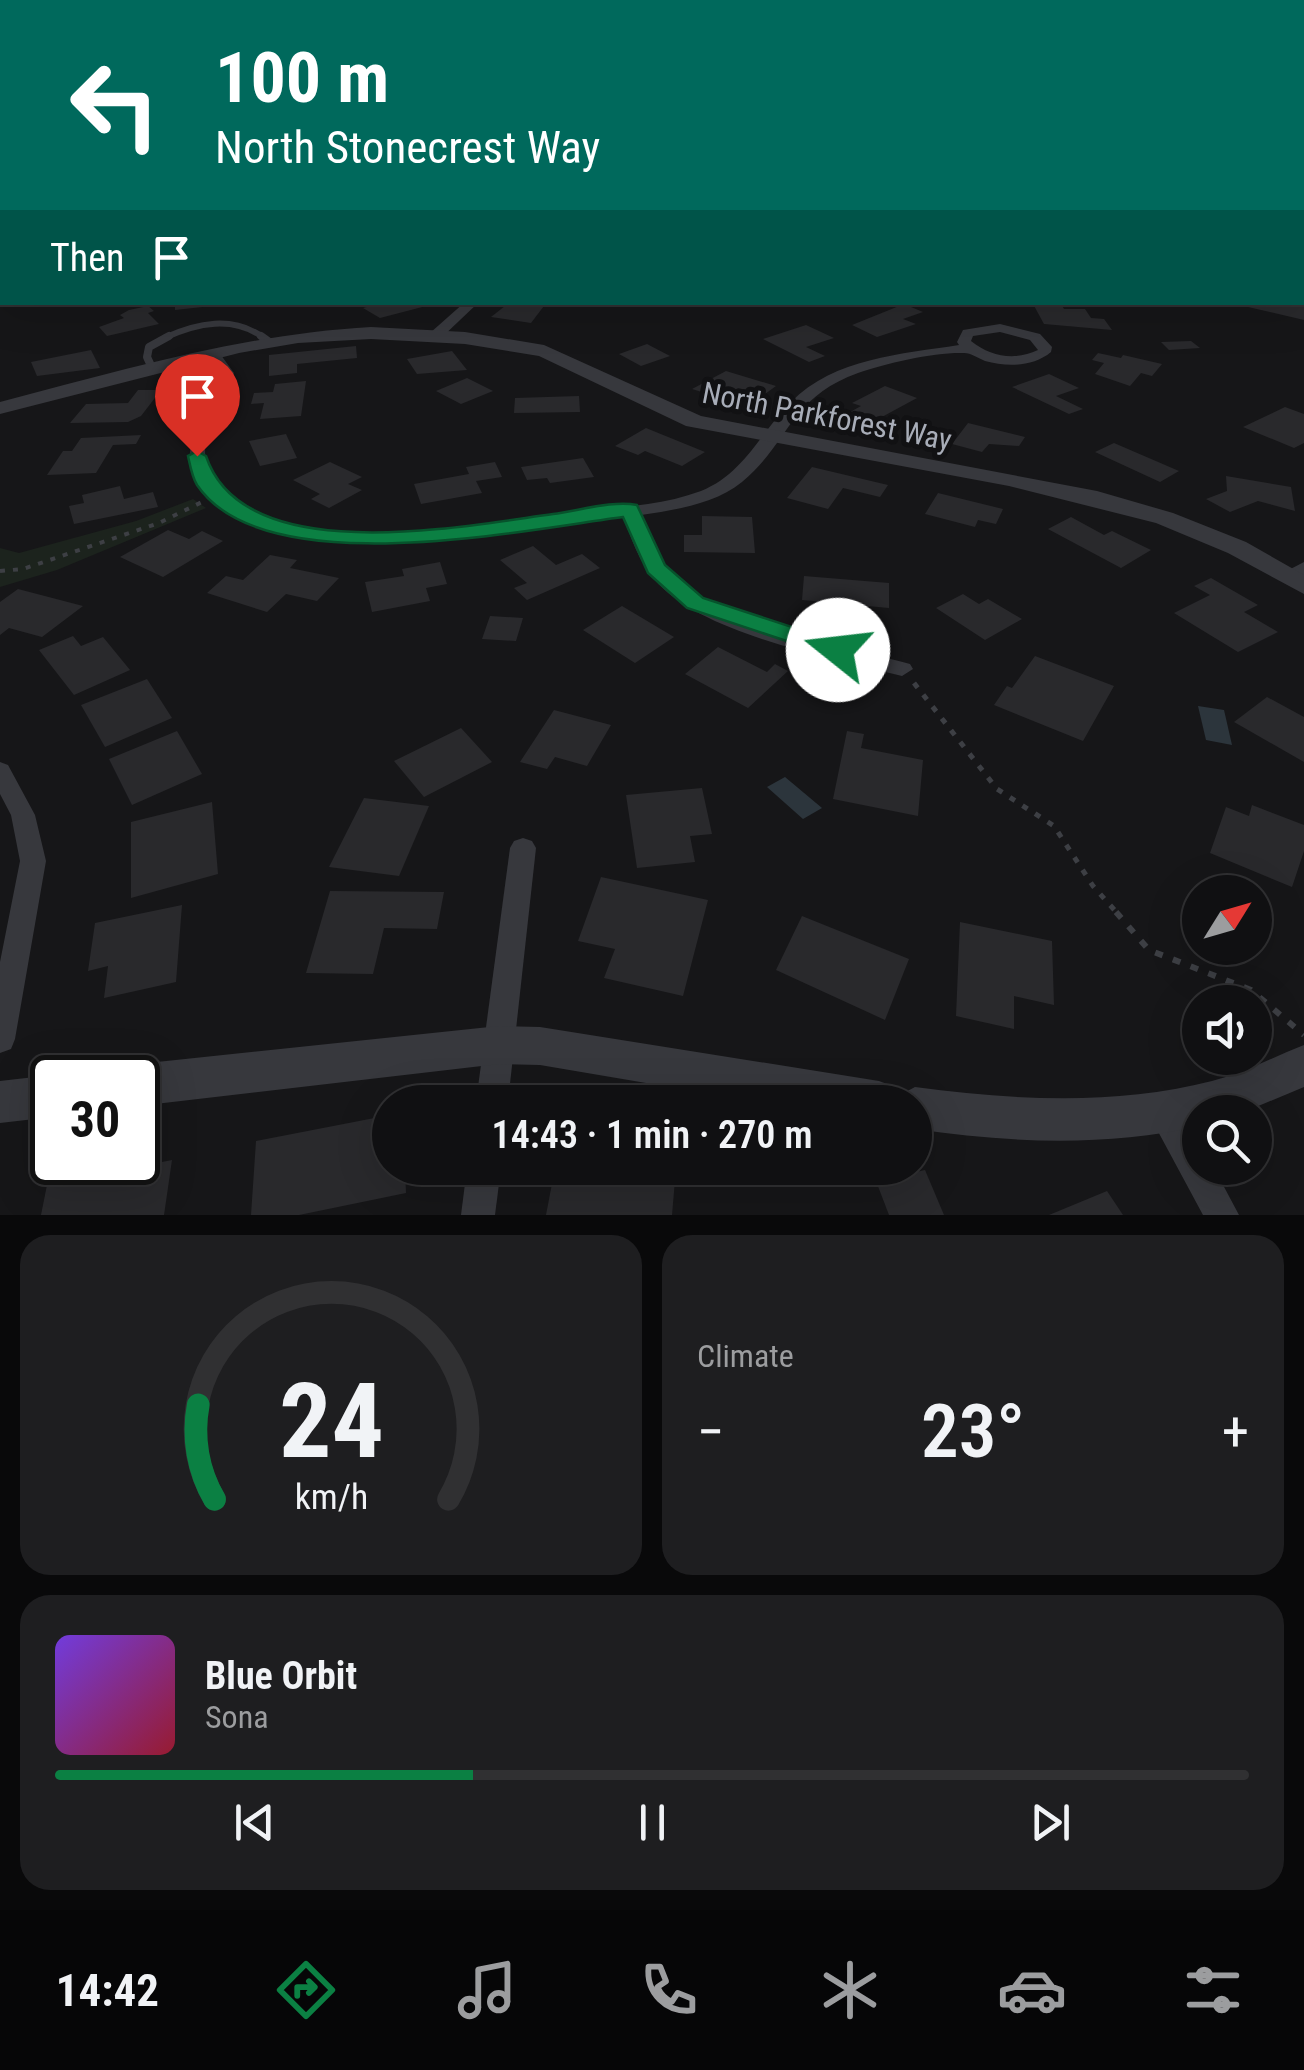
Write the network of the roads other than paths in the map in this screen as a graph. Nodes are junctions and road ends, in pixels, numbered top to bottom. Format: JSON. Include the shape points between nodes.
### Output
{"nodes":[{"id":1,"x":469,"y":305,"type":"edge"},
{"id":2,"x":435,"y":336,"type":"junction"},
{"id":3,"x":268,"y":342,"type":"junction"},
{"id":4,"x":968,"y":348,"type":"junction"},
{"id":5,"x":213,"y":354,"type":"junction"},
{"id":6,"x":153,"y":370,"type":"junction"},
{"id":7,"x":0,"y":408,"type":"edge"},
{"id":8,"x":771,"y":438,"type":"junction"},
{"id":9,"x":630,"y":510,"type":"junction"},
{"id":10,"x":1299,"y":576,"type":"edge"},
{"id":11,"x":902,"y":669,"type":"road end"},
{"id":12,"x":0,"y":771,"type":"edge"},
{"id":13,"x":523,"y":848,"type":"dead end"},
{"id":14,"x":0,"y":1039,"type":"edge"},
{"id":15,"x":499,"y":1044,"type":"junction"},
{"id":16,"x":1304,"y":1064,"type":"edge"},
{"id":17,"x":160,"y":1083,"type":"edge"},
{"id":18,"x":494,"y":1085,"type":"edge"},
{"id":19,"x":776,"y":1085,"type":"edge"},
{"id":20,"x":30,"y":1099,"type":"edge"},
{"id":21,"x":0,"y":1102,"type":"edge"},
{"id":22,"x":932,"y":1110,"type":"edge"},
{"id":23,"x":1163,"y":1112,"type":"junction"},
{"id":24,"x":482,"y":1185,"type":"edge"},
{"id":25,"x":478,"y":1215,"type":"edge"},
{"id":26,"x":1222,"y":1215,"type":"edge"}],
"edges":[{"from":1,"to":2,"type":"street"},
{"from":2,"to":3,"type":"street","name":"North Parkforest Way","via":[[345,334]]},
{"from":2,"to":8,"type":"street","name":"North Parkforest Way","via":[[544,351],[664,411]]},
{"from":3,"to":5,"type":"street","name":"North Parkforest Way"},
{"from":3,"to":6,"type":"lane","via":[[242,324],[190,329],[148,347]]},
{"from":4,"to":4,"type":"street","via":[[964,337],[987,328],[1025,332],[1046,347],[1038,356],[1016,360]]},
{"from":4,"to":8,"type":"street","via":[[841,376],[798,403]]},
{"from":5,"to":6,"type":"street","name":"North Parkforest Way"},
{"from":5,"to":9,"type":"street","via":[[227,373],[197,456],[217,496],[258,520],[372,540]]},
{"from":6,"to":7,"type":"street","name":"North Parkforest Way"},
{"from":8,"to":9,"type":"street","via":[[727,486]]},
{"from":8,"to":10,"type":"street","name":"North Parkforest Way","via":[[1138,508]]},
{"from":9,"to":11,"type":"street","via":[[655,568],[695,603]]},
{"from":12,"to":14,"type":"street","via":[[23,816],[33,861]]},
{"from":13,"to":15,"type":"street"},
{"from":15,"to":17,"type":"street"},
{"from":15,"to":18,"type":"street"},
{"from":15,"to":19,"type":"street"},
{"from":16,"to":23,"type":"street","via":[[1233,1094]]},
{"from":20,"to":21,"type":"street"},
{"from":22,"to":23,"type":"street","via":[[1079,1120]]},
{"from":23,"to":26,"type":"street"},
{"from":24,"to":25,"type":"street"}]}
